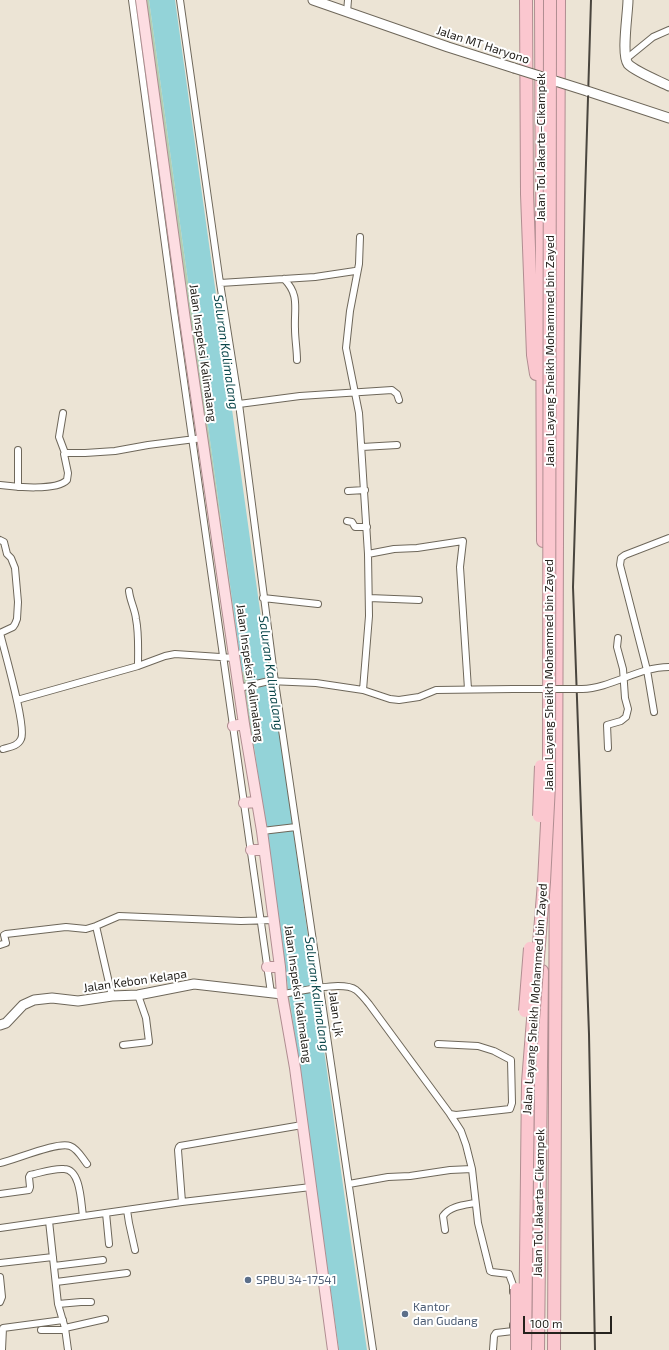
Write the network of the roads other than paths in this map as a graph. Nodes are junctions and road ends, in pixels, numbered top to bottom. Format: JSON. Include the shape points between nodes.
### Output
{"nodes":[{"id":1,"x":132,"y":0,"type":"edge"},
{"id":2,"x":141,"y":0,"type":"edge"},
{"id":3,"x":180,"y":0,"type":"edge"},
{"id":4,"x":313,"y":0,"type":"edge"},
{"id":5,"x":348,"y":0,"type":"edge"},
{"id":6,"x":526,"y":0,"type":"edge"},
{"id":7,"x":541,"y":0,"type":"edge"},
{"id":8,"x":544,"y":0,"type":"edge"},
{"id":9,"x":550,"y":0,"type":"edge"},
{"id":10,"x":559,"y":0,"type":"edge"},
{"id":11,"x":628,"y":0,"type":"edge"},
{"id":12,"x":347,"y":12,"type":"junction"},
{"id":13,"x":669,"y":30,"type":"edge"},
{"id":14,"x":626,"y":59,"type":"junction"},
{"id":15,"x":669,"y":86,"type":"edge"},
{"id":16,"x":669,"y":118,"type":"edge"},
{"id":17,"x":360,"y":237,"type":"dead end"},
{"id":18,"x":357,"y":273,"type":"junction"},
{"id":19,"x":284,"y":279,"type":"junction"},
{"id":20,"x":220,"y":283,"type":"junction"},
{"id":21,"x":297,"y":360,"type":"dead end"},
{"id":22,"x":355,"y":392,"type":"junction"},
{"id":23,"x":399,"y":400,"type":"dead end"},
{"id":24,"x":239,"y":404,"type":"junction"},
{"id":25,"x":63,"y":413,"type":"dead end"},
{"id":26,"x":543,"y":421,"type":"junction"},
{"id":27,"x":198,"y":439,"type":"junction"},
{"id":28,"x":397,"y":445,"type":"dead end"},
{"id":29,"x":362,"y":447,"type":"junction"},
{"id":30,"x":18,"y":450,"type":"dead end"},
{"id":31,"x":65,"y":453,"type":"junction"},
{"id":32,"x":0,"y":485,"type":"edge"},
{"id":33,"x":18,"y":487,"type":"junction"},
{"id":34,"x":365,"y":490,"type":"junction"},
{"id":35,"x":348,"y":491,"type":"dead end"},
{"id":36,"x":347,"y":521,"type":"dead end"},
{"id":37,"x":367,"y":527,"type":"junction"},
{"id":38,"x":669,"y":538,"type":"edge"},
{"id":39,"x":0,"y":540,"type":"edge"},
{"id":40,"x":368,"y":554,"type":"junction"},
{"id":41,"x":129,"y":591,"type":"dead end"},
{"id":42,"x":263,"y":598,"type":"junction"},
{"id":43,"x":369,"y":598,"type":"junction"},
{"id":44,"x":419,"y":600,"type":"dead end"},
{"id":45,"x":318,"y":604,"type":"dead end"},
{"id":46,"x":0,"y":633,"type":"edge"},
{"id":47,"x":618,"y":638,"type":"dead end"},
{"id":48,"x":224,"y":657,"type":"junction"},
{"id":49,"x":235,"y":658,"type":"junction"},
{"id":50,"x":138,"y":666,"type":"junction"},
{"id":51,"x":669,"y":666,"type":"edge"},
{"id":52,"x":647,"y":670,"type":"junction"},
{"id":53,"x":623,"y":679,"type":"junction"},
{"id":54,"x":272,"y":682,"type":"junction"},
{"id":55,"x":244,"y":686,"type":"junction"},
{"id":56,"x":468,"y":689,"type":"junction"},
{"id":57,"x":362,"y":690,"type":"junction"},
{"id":58,"x":17,"y":700,"type":"junction"},
{"id":59,"x":654,"y":712,"type":"dead end"},
{"id":60,"x":244,"y":724,"type":"junction"},
{"id":61,"x":233,"y":726,"type":"junction"},
{"id":62,"x":608,"y":748,"type":"dead end"},
{"id":63,"x":3,"y":749,"type":"dead end"},
{"id":64,"x":256,"y":802,"type":"junction"},
{"id":65,"x":244,"y":803,"type":"junction"},
{"id":66,"x":295,"y":827,"type":"junction"},
{"id":67,"x":263,"y":831,"type":"junction"},
{"id":68,"x":251,"y":850,"type":"junction"},
{"id":69,"x":264,"y":850,"type":"junction"},
{"id":70,"x":261,"y":920,"type":"junction"},
{"id":71,"x":274,"y":920,"type":"junction"},
{"id":72,"x":96,"y":926,"type":"junction"},
{"id":73,"x":0,"y":945,"type":"edge"},
{"id":74,"x":267,"y":967,"type":"junction"},
{"id":75,"x":280,"y":967,"type":"junction"},
{"id":76,"x":318,"y":988,"type":"junction"},
{"id":77,"x":271,"y":993,"type":"junction"},
{"id":78,"x":285,"y":994,"type":"junction"},
{"id":79,"x":138,"y":995,"type":"junction"},
{"id":80,"x":112,"y":996,"type":"junction"},
{"id":81,"x":0,"y":1025,"type":"edge"},
{"id":82,"x":438,"y":1044,"type":"dead end"},
{"id":83,"x":123,"y":1045,"type":"dead end"},
{"id":84,"x":450,"y":1114,"type":"junction"},
{"id":85,"x":302,"y":1125,"type":"junction"},
{"id":86,"x":0,"y":1163,"type":"edge"},
{"id":87,"x":87,"y":1164,"type":"dead end"},
{"id":88,"x":472,"y":1169,"type":"junction"},
{"id":89,"x":349,"y":1184,"type":"junction"},
{"id":90,"x":311,"y":1187,"type":"junction"},
{"id":91,"x":0,"y":1194,"type":"edge"},
{"id":92,"x":182,"y":1202,"type":"junction"},
{"id":93,"x":475,"y":1203,"type":"junction"},
{"id":94,"x":127,"y":1210,"type":"junction"},
{"id":95,"x":106,"y":1213,"type":"junction"},
{"id":96,"x":83,"y":1216,"type":"junction"},
{"id":97,"x":49,"y":1221,"type":"junction"},
{"id":98,"x":0,"y":1228,"type":"edge"},
{"id":99,"x":445,"y":1230,"type":"dead end"},
{"id":100,"x":109,"y":1244,"type":"dead end"},
{"id":101,"x":135,"y":1250,"type":"dead end"},
{"id":102,"x":53,"y":1257,"type":"junction"},
{"id":103,"x":104,"y":1260,"type":"dead end"},
{"id":104,"x":0,"y":1262,"type":"edge"},
{"id":105,"x":54,"y":1266,"type":"junction"},
{"id":106,"x":127,"y":1273,"type":"dead end"},
{"id":107,"x":0,"y":1277,"type":"edge"},
{"id":108,"x":56,"y":1282,"type":"junction"},
{"id":109,"x":0,"y":1302,"type":"edge"},
{"id":110,"x":91,"y":1302,"type":"dead end"},
{"id":111,"x":58,"y":1304,"type":"junction"},
{"id":112,"x":63,"y":1320,"type":"junction"},
{"id":113,"x":105,"y":1320,"type":"dead end"},
{"id":114,"x":65,"y":1329,"type":"junction"},
{"id":115,"x":41,"y":1330,"type":"dead end"},
{"id":116,"x":2,"y":1350,"type":"edge"},
{"id":117,"x":68,"y":1350,"type":"edge"},
{"id":118,"x":334,"y":1350,"type":"edge"},
{"id":119,"x":373,"y":1350,"type":"edge"},
{"id":120,"x":493,"y":1350,"type":"edge"},
{"id":121,"x":517,"y":1350,"type":"edge"},
{"id":122,"x":525,"y":1350,"type":"edge"},
{"id":123,"x":538,"y":1350,"type":"edge"},
{"id":124,"x":554,"y":1350,"type":"edge"}],
"edges":[{"from":1,"to":27,"type":"street","name":"Jalan Inspeksi Kalimalang","via":[[174,312]]},
{"from":2,"to":27,"type":"main road","name":"Jalan Inspeksi Kalimalang"},
{"from":3,"to":20,"type":"street","name":"Jalan Ljk"},
{"from":4,"to":12,"type":"street","name":"Jalan MT Haryono"},
{"from":5,"to":12,"type":"street"},
{"from":6,"to":26,"type":"highway","via":[[527,194],[533,355]]},
{"from":7,"to":26,"type":"highway","name":"Jalan Tol Jakarta–Cikampek"},
{"from":8,"to":121,"type":"highway","name":"Jalan Layang Sheikh Mohammed bin Zayed","bridge":true,"via":[[543,725],[536,882],[520,1080]]},
{"from":9,"to":122,"type":"highway","name":"Jalan Layang Sheikh Mohammed bin Zayed","bridge":true,"via":[[549,785],[528,1082]]},
{"from":10,"to":124,"type":"highway","name":"Jalan Tol Jakarta–Cikampek"},
{"from":11,"to":14,"type":"street","via":[[624,52]]},
{"from":12,"to":16,"type":"street","name":"Jalan MT Haryono","bridge":true},
{"from":13,"to":14,"type":"street","via":[[654,37]]},
{"from":14,"to":15,"type":"street","via":[[634,68]]},
{"from":17,"to":18,"type":"street"},
{"from":18,"to":19,"type":"street","via":[[352,271]]},
{"from":18,"to":22,"type":"street","via":[[346,348]]},
{"from":19,"to":20,"type":"street"},
{"from":19,"to":21,"type":"street","via":[[291,286],[295,300]]},
{"from":20,"to":24,"type":"street","name":"Jalan Ljk"},
{"from":22,"to":23,"type":"street","via":[[392,390]]},
{"from":22,"to":24,"type":"street"},
{"from":22,"to":29,"type":"street"},
{"from":24,"to":42,"type":"street","name":"Jalan Ljk"},
{"from":25,"to":31,"type":"street","via":[[59,438]]},
{"from":26,"to":123,"type":"highway","name":"Jalan Tol Jakarta–Cikampek","via":[[545,756]]},
{"from":27,"to":31,"type":"street","via":[[115,451]]},
{"from":27,"to":48,"type":"street","name":"Jalan Inspeksi Kalimalang"},
{"from":27,"to":49,"type":"main road","name":"Jalan Inspeksi Kalimalang"},
{"from":28,"to":29,"type":"street"},
{"from":29,"to":34,"type":"street"},
{"from":30,"to":33,"type":"street"},
{"from":31,"to":33,"type":"street","via":[[68,473],[66,482],[51,487]]},
{"from":32,"to":33,"type":"street"},
{"from":34,"to":35,"type":"street"},
{"from":34,"to":37,"type":"street"},
{"from":36,"to":37,"type":"street","via":[[352,522],[355,527]]},
{"from":37,"to":40,"type":"street"},
{"from":38,"to":52,"type":"street","via":[[621,558],[620,565]]},
{"from":39,"to":46,"type":"street","via":[[4,542],[13,563],[18,602],[15,624]]},
{"from":40,"to":43,"type":"street"},
{"from":40,"to":56,"type":"street","via":[[463,541],[460,567]]},
{"from":41,"to":50,"type":"street","via":[[137,626]]},
{"from":42,"to":45,"type":"street"},
{"from":42,"to":54,"type":"street","name":"Jalan Ljk"},
{"from":43,"to":44,"type":"street"},
{"from":43,"to":57,"type":"street"},
{"from":46,"to":58,"type":"street"},
{"from":47,"to":53,"type":"street","via":[[617,647]]},
{"from":48,"to":49,"type":"street"},
{"from":48,"to":50,"type":"street","via":[[175,654]]},
{"from":48,"to":61,"type":"street","name":"Jalan Inspeksi Kalimalang"},
{"from":49,"to":55,"type":"main road","name":"Jalan Inspeksi Kalimalang"},
{"from":50,"to":58,"type":"street"},
{"from":51,"to":52,"type":"street"},
{"from":52,"to":53,"type":"street"},
{"from":52,"to":59,"type":"street"},
{"from":53,"to":56,"type":"street","bridge":true,"via":[[582,689]]},
{"from":53,"to":62,"type":"street","via":[[628,709],[626,717],[621,721],[607,725]]},
{"from":54,"to":55,"type":"street"},
{"from":54,"to":57,"type":"street","via":[[316,683]]},
{"from":54,"to":66,"type":"street","name":"Jalan Ljk"},
{"from":55,"to":60,"type":"main road","name":"Jalan Inspeksi Kalimalang"},
{"from":56,"to":57,"type":"street","via":[[436,690],[420,697],[399,700]]},
{"from":58,"to":63,"type":"street","via":[[22,738],[17,744]]},
{"from":60,"to":61,"type":"main road"},
{"from":60,"to":64,"type":"main road","name":"Jalan Inspeksi Kalimalang"},
{"from":61,"to":65,"type":"street","name":"Jalan Inspeksi Kalimalang"},
{"from":64,"to":65,"type":"main road"},
{"from":64,"to":67,"type":"main road","name":"Jalan Inspeksi Kalimalang"},
{"from":65,"to":68,"type":"street","name":"Jalan Inspeksi Kalimalang"},
{"from":66,"to":67,"type":"street"},
{"from":66,"to":76,"type":"street","name":"Jalan Ljk"},
{"from":67,"to":69,"type":"main road","name":"Jalan Inspeksi Kalimalang"},
{"from":68,"to":69,"type":"main road"},
{"from":68,"to":70,"type":"street","name":"Jalan Inspeksi Kalimalang"},
{"from":69,"to":71,"type":"main road","name":"Jalan Inspeksi Kalimalang"},
{"from":70,"to":71,"type":"street"},
{"from":70,"to":72,"type":"street","via":[[119,916]]},
{"from":70,"to":74,"type":"street","name":"Jalan Inspeksi Kalimalang"},
{"from":71,"to":75,"type":"main road","name":"Jalan Inspeksi Kalimalang"},
{"from":72,"to":73,"type":"street","via":[[6,934],[6,942]]},
{"from":72,"to":80,"type":"street"},
{"from":74,"to":75,"type":"main road"},
{"from":74,"to":77,"type":"street","name":"Jalan Inspeksi Kalimalang"},
{"from":75,"to":78,"type":"main road","name":"Jalan Inspeksi Kalimalang"},
{"from":76,"to":78,"type":"street"},
{"from":76,"to":84,"type":"street","via":[[355,989]]},
{"from":76,"to":89,"type":"street","name":"Jalan Ljk"},
{"from":77,"to":78,"type":"street","name":"Jalan Kebon Kelapa"},
{"from":77,"to":79,"type":"street","name":"Jalan Kebon Kelapa","via":[[194,984]]},
{"from":78,"to":85,"type":"main road","name":"Jalan Inspeksi Kalimalang"},
{"from":79,"to":80,"type":"street","name":"Jalan Kebon Kelapa"},
{"from":79,"to":83,"type":"street","via":[[146,1018],[149,1042]]},
{"from":80,"to":81,"type":"street","name":"Jalan Kebon Kelapa","via":[[78,1001],[52,998],[34,1000],[23,1005],[6,1023]]},
{"from":82,"to":84,"type":"street","via":[[478,1046],[511,1060],[510,1109]]},
{"from":84,"to":88,"type":"street","via":[[461,1130]]},
{"from":85,"to":90,"type":"main road","name":"Jalan Inspeksi Kalimalang"},
{"from":85,"to":92,"type":"street","via":[[180,1146],[178,1150]]},
{"from":86,"to":87,"type":"street","via":[[55,1146],[67,1145],[78,1151]]},
{"from":88,"to":89,"type":"street","via":[[388,1177]]},
{"from":88,"to":93,"type":"street"},
{"from":89,"to":119,"type":"street","name":"Jalan Ljk"},
{"from":90,"to":92,"type":"street"},
{"from":90,"to":118,"type":"main road","name":"Jalan Inspeksi Kalimalang"},
{"from":91,"to":96,"type":"street","via":[[29,1190],[30,1175],[67,1169],[73,1172],[78,1181]]},
{"from":92,"to":94,"type":"street"},
{"from":93,"to":99,"type":"street","via":[[458,1206],[445,1213]]},
{"from":93,"to":120,"type":"street","via":[[490,1271],[509,1274],[513,1285],[513,1330],[496,1333]]},
{"from":94,"to":95,"type":"street"},
{"from":94,"to":101,"type":"street"},
{"from":95,"to":96,"type":"street"},
{"from":95,"to":100,"type":"street"},
{"from":96,"to":97,"type":"street"},
{"from":97,"to":98,"type":"street"},
{"from":97,"to":102,"type":"street"},
{"from":102,"to":104,"type":"street"},
{"from":102,"to":105,"type":"street"},
{"from":103,"to":105,"type":"street"},
{"from":105,"to":108,"type":"street"},
{"from":106,"to":108,"type":"street"},
{"from":107,"to":109,"type":"street"},
{"from":108,"to":111,"type":"street"},
{"from":110,"to":111,"type":"street"},
{"from":111,"to":112,"type":"street"},
{"from":112,"to":114,"type":"street"},
{"from":112,"to":116,"type":"street","via":[[3,1328]]},
{"from":113,"to":114,"type":"street"},
{"from":114,"to":115,"type":"street"},
{"from":114,"to":117,"type":"street"}]}
